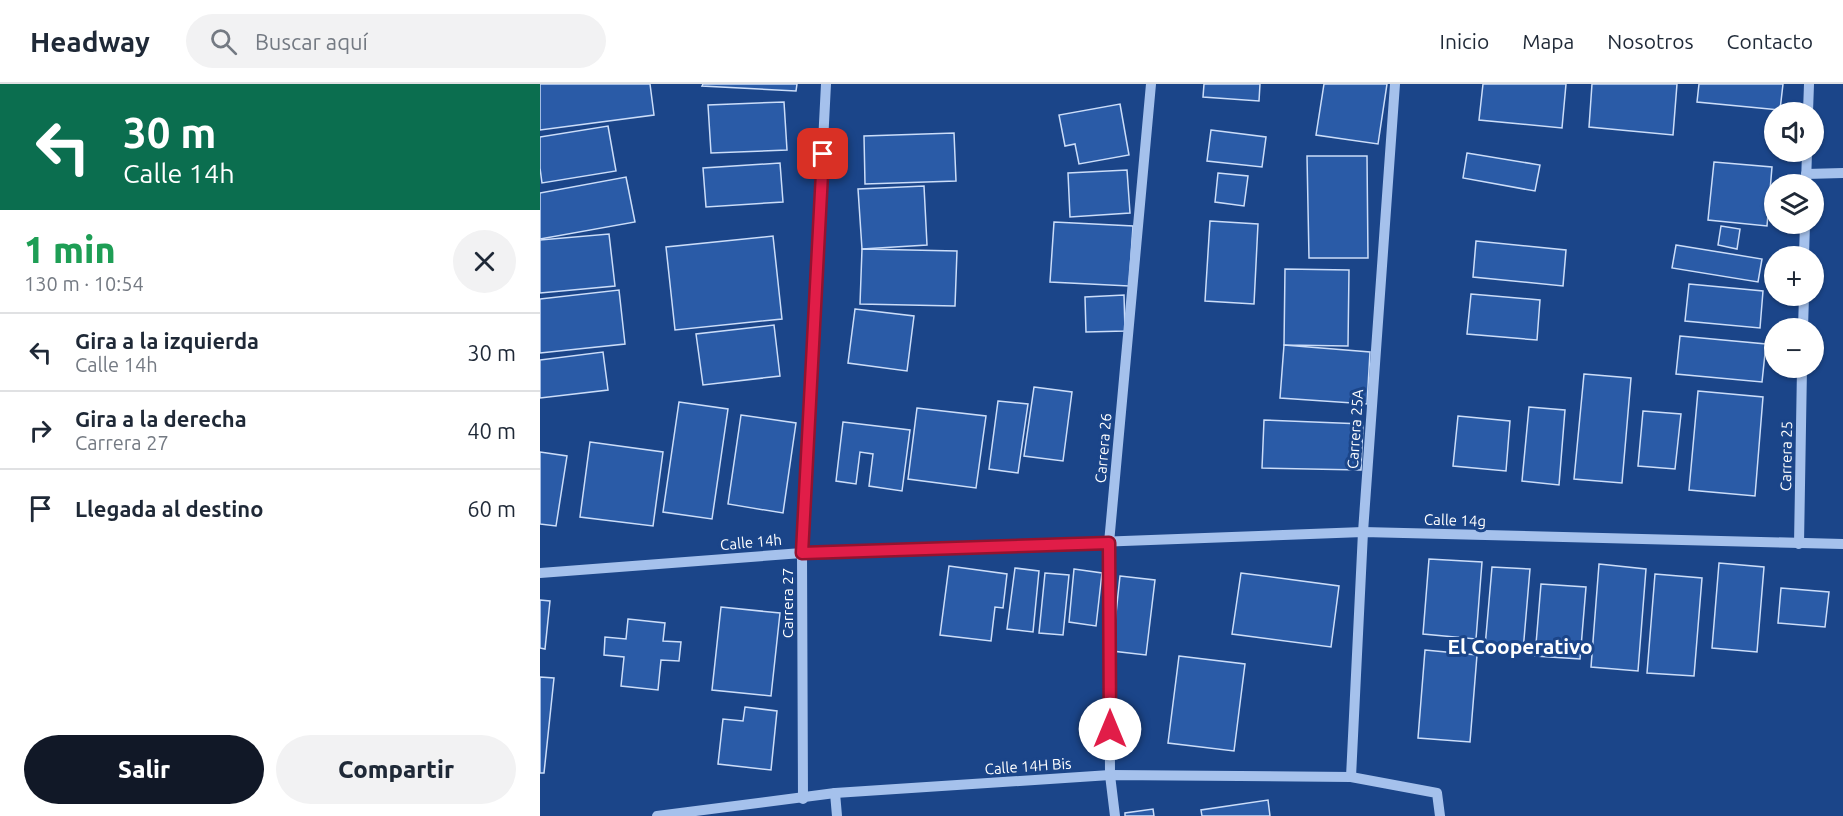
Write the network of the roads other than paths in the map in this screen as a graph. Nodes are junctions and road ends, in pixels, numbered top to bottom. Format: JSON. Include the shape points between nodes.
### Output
{"nodes":[{"id":1,"x":826,"y":84,"type":"edge"},
{"id":2,"x":1151,"y":84,"type":"edge"},
{"id":3,"x":1395,"y":84,"type":"edge"},
{"id":4,"x":1809,"y":84,"type":"edge"},
{"id":5,"x":1808,"y":102,"type":"edge"},
{"id":6,"x":1843,"y":174,"type":"edge"},
{"id":7,"x":1824,"y":177,"type":"edge"},
{"id":8,"x":1802,"y":378,"type":"edge"},
{"id":9,"x":1363,"y":532,"type":"junction"},
{"id":10,"x":1109,"y":543,"type":"junction"},
{"id":11,"x":1799,"y":544,"type":"junction"},
{"id":12,"x":1843,"y":544,"type":"edge"},
{"id":13,"x":802,"y":553,"type":"junction"},
{"id":14,"x":540,"y":573,"type":"edge"},
{"id":15,"x":1110,"y":776,"type":"junction"},
{"id":16,"x":1351,"y":777,"type":"junction"},
{"id":17,"x":835,"y":793,"type":"junction"},
{"id":18,"x":803,"y":799,"type":"junction"},
{"id":19,"x":657,"y":816,"type":"edge"},
{"id":20,"x":837,"y":816,"type":"edge"},
{"id":21,"x":1115,"y":816,"type":"edge"},
{"id":22,"x":1440,"y":816,"type":"edge"}],
"edges":[{"from":1,"to":13,"type":"street","name":"Carrera 27"},
{"from":2,"to":10,"type":"street","name":"Carrera 26"},
{"from":3,"to":9,"type":"street","name":"Carrera 25A"},
{"from":4,"to":5,"type":"street"},
{"from":6,"to":7,"type":"street"},
{"from":8,"to":11,"type":"street","name":"Carrera 25"},
{"from":9,"to":10,"type":"street","name":"Calle 14g"},
{"from":9,"to":11,"type":"street","name":"Calle 14g"},
{"from":9,"to":16,"type":"street","name":"Carrera 25A"},
{"from":10,"to":13,"type":"street","name":"Calle 14h"},
{"from":10,"to":15,"type":"street","name":"Carrera 26"},
{"from":11,"to":12,"type":"street"},
{"from":13,"to":14,"type":"street","name":"Calle 14h"},
{"from":13,"to":18,"type":"street","name":"Carrera 27"},
{"from":15,"to":16,"type":"street","name":"Calle 14H Bis"},
{"from":15,"to":17,"type":"street","name":"Calle 14H Bis"},
{"from":15,"to":21,"type":"street","name":"Carrera 26"},
{"from":16,"to":22,"type":"street","name":"Calle 14H Bis","via":[[1437,793]]},
{"from":17,"to":18,"type":"street","name":"Calle 14H Bis"},
{"from":17,"to":20,"type":"street"},
{"from":18,"to":19,"type":"street","name":"Calle 14H Bis"}]}
